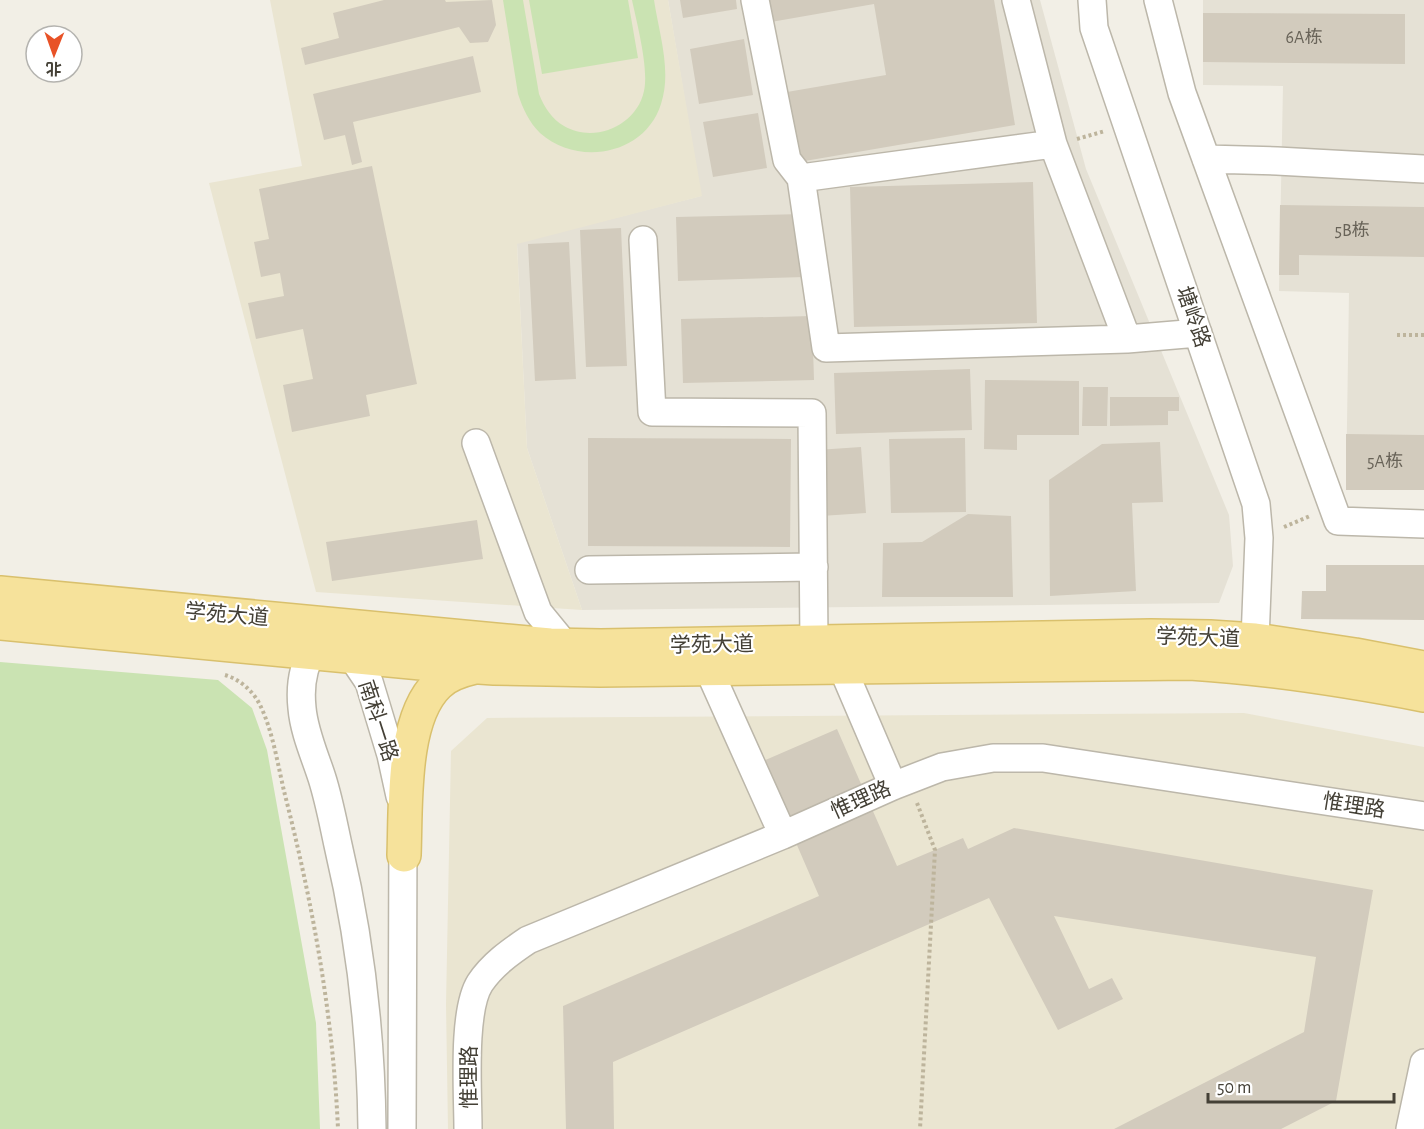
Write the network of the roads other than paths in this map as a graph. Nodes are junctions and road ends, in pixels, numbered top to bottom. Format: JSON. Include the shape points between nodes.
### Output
{"nodes":[{"id":1,"x":755,"y":0,"type":"edge"},
{"id":2,"x":1016,"y":0,"type":"edge"},
{"id":3,"x":1092,"y":0,"type":"edge"},
{"id":4,"x":1158,"y":0,"type":"edge"},
{"id":5,"x":1063,"y":142,"type":"junction"},
{"id":6,"x":1206,"y":159,"type":"junction"},
{"id":7,"x":1424,"y":169,"type":"edge"},
{"id":8,"x":801,"y":178,"type":"junction"},
{"id":9,"x":643,"y":240,"type":"dead end"},
{"id":10,"x":1198,"y":333,"type":"junction"},
{"id":11,"x":1127,"y":339,"type":"junction"},
{"id":12,"x":476,"y":443,"type":"dead end"},
{"id":13,"x":1424,"y":524,"type":"edge"},
{"id":14,"x":814,"y":567,"type":"junction"},
{"id":15,"x":589,"y":570,"type":"dead end"},
{"id":16,"x":0,"y":593,"type":"edge"},
{"id":17,"x":538,"y":612,"type":"junction"},
{"id":18,"x":0,"y":623,"type":"edge"},
{"id":19,"x":329,"y":625,"type":"junction"},
{"id":20,"x":1254,"y":640,"type":"junction"},
{"id":21,"x":520,"y":643,"type":"junction"},
{"id":22,"x":814,"y":643,"type":"junction"},
{"id":23,"x":565,"y":645,"type":"junction"},
{"id":24,"x":309,"y":652,"type":"junction"},
{"id":25,"x":352,"y":656,"type":"junction"},
{"id":26,"x":476,"y":667,"type":"junction"},
{"id":27,"x":842,"y":667,"type":"junction"},
{"id":28,"x":708,"y":668,"type":"junction"},
{"id":29,"x":1424,"y":668,"type":"edge"},
{"id":30,"x":1424,"y":695,"type":"edge"},
{"id":31,"x":900,"y":783,"type":"junction"},
{"id":32,"x":1424,"y":816,"type":"edge"},
{"id":33,"x":783,"y":835,"type":"junction"},
{"id":34,"x":404,"y":855,"type":"junction"},
{"id":35,"x":1424,"y":1063,"type":"edge"},
{"id":36,"x":372,"y":1129,"type":"edge"},
{"id":37,"x":402,"y":1129,"type":"edge"},
{"id":38,"x":468,"y":1129,"type":"edge"},
{"id":39,"x":1410,"y":1129,"type":"edge"}],
"edges":[{"from":1,"to":8,"type":"street","via":[[786,160]]},
{"from":2,"to":5,"type":"street"},
{"from":3,"to":10,"type":"street","name":"塘岭路","via":[[1094,28]]},
{"from":4,"to":6,"type":"street","via":[[1182,93]]},
{"from":5,"to":8,"type":"street"},
{"from":5,"to":11,"type":"street"},
{"from":6,"to":7,"type":"street"},
{"from":6,"to":13,"type":"street","via":[[1338,521]]},
{"from":8,"to":11,"type":"street","via":[[826,348]]},
{"from":9,"to":14,"type":"street","via":[[652,412],[812,413]]},
{"from":10,"to":11,"type":"street"},
{"from":10,"to":20,"type":"street","name":"塘岭路","via":[[1256,504],[1259,538]]},
{"from":12,"to":17,"type":"street"},
{"from":14,"to":15,"type":"street"},
{"from":14,"to":22,"type":"street"},
{"from":16,"to":19,"type":"main road","name":"学苑大道"},
{"from":17,"to":21,"type":"street"},
{"from":17,"to":23,"type":"street"},
{"from":18,"to":24,"type":"main road","name":"学苑大道"},
{"from":19,"to":21,"type":"main road","name":"学苑大道"},
{"from":19,"to":24,"type":"street"},
{"from":19,"to":25,"type":"street","name":"南科一路"},
{"from":20,"to":22,"type":"main road","name":"学苑大道","via":[[1151,636]]},
{"from":20,"to":29,"type":"main road","name":"学苑大道"},
{"from":21,"to":23,"type":"main road","name":"学苑大道"},
{"from":22,"to":23,"type":"main road","name":"学苑大道"},
{"from":24,"to":25,"type":"main road","name":"学苑大道"},
{"from":24,"to":36,"type":"street","via":[[301,682],[302,709],[325,787],[353,919],[369,1030]]},
{"from":25,"to":26,"type":"main road","name":"学苑大道"},
{"from":25,"to":34,"type":"street","name":"南科一路","via":[[369,682],[393,763],[401,804]]},
{"from":26,"to":28,"type":"main road","name":"学苑大道"},
{"from":26,"to":34,"type":"main road","via":[[461,670],[438,684],[416,720],[408,770]]},
{"from":27,"to":28,"type":"main road","name":"学苑大道"},
{"from":27,"to":30,"type":"main road","name":"学苑大道","via":[[1190,663],[1296,672]]},
{"from":27,"to":31,"type":"street"},
{"from":28,"to":33,"type":"street"},
{"from":31,"to":32,"type":"street","name":"惟理路","via":[[942,767],[993,758],[1043,759]]},
{"from":31,"to":33,"type":"street","name":"惟理路"},
{"from":33,"to":38,"type":"street","name":"惟理路","via":[[528,940],[492,969],[471,1002]]},
{"from":34,"to":37,"type":"street","name":"南科一路"},
{"from":35,"to":39,"type":"street"}]}
